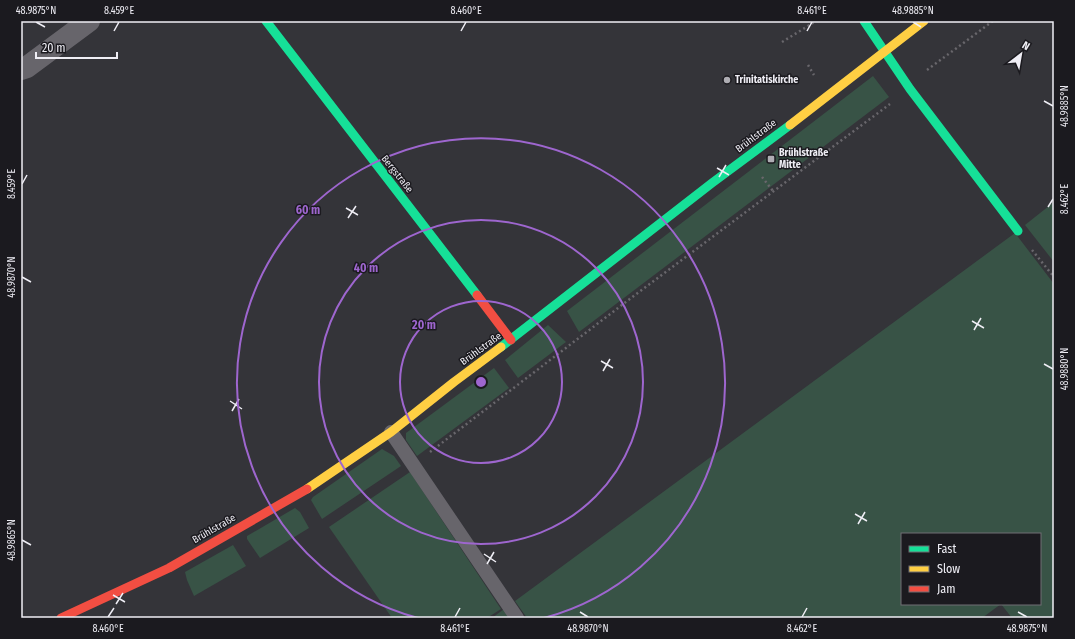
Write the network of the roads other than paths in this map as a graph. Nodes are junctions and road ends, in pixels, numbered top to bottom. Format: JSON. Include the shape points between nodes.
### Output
{"nodes":[{"id":1,"x":90,"y":21,"type":"edge"},
{"id":2,"x":266,"y":21,"type":"edge"},
{"id":3,"x":864,"y":21,"type":"edge"},
{"id":4,"x":924,"y":21,"type":"edge"},
{"id":5,"x":884,"y":52,"type":"junction"},
{"id":6,"x":21,"y":70,"type":"edge"},
{"id":7,"x":1018,"y":232,"type":"road end"},
{"id":8,"x":511,"y":340,"type":"junction"},
{"id":9,"x":391,"y":432,"type":"junction"},
{"id":10,"x":61,"y":618,"type":"edge"},
{"id":11,"x":517,"y":618,"type":"edge"}],
"edges":[{"from":1,"to":6,"type":"street"},
{"from":2,"to":8,"type":"street","name":"Bergstraße"},
{"from":3,"to":5,"type":"street"},
{"from":4,"to":5,"type":"street","name":"Brühlstraße"},
{"from":5,"to":7,"type":"street"},
{"from":5,"to":8,"type":"street","name":"Brühlstraße"},
{"from":8,"to":9,"type":"street","name":"Brühlstraße"},
{"from":9,"to":10,"type":"street","name":"Brühlstraße","via":[[299,495],[169,568]]},
{"from":9,"to":11,"type":"lane"}]}
